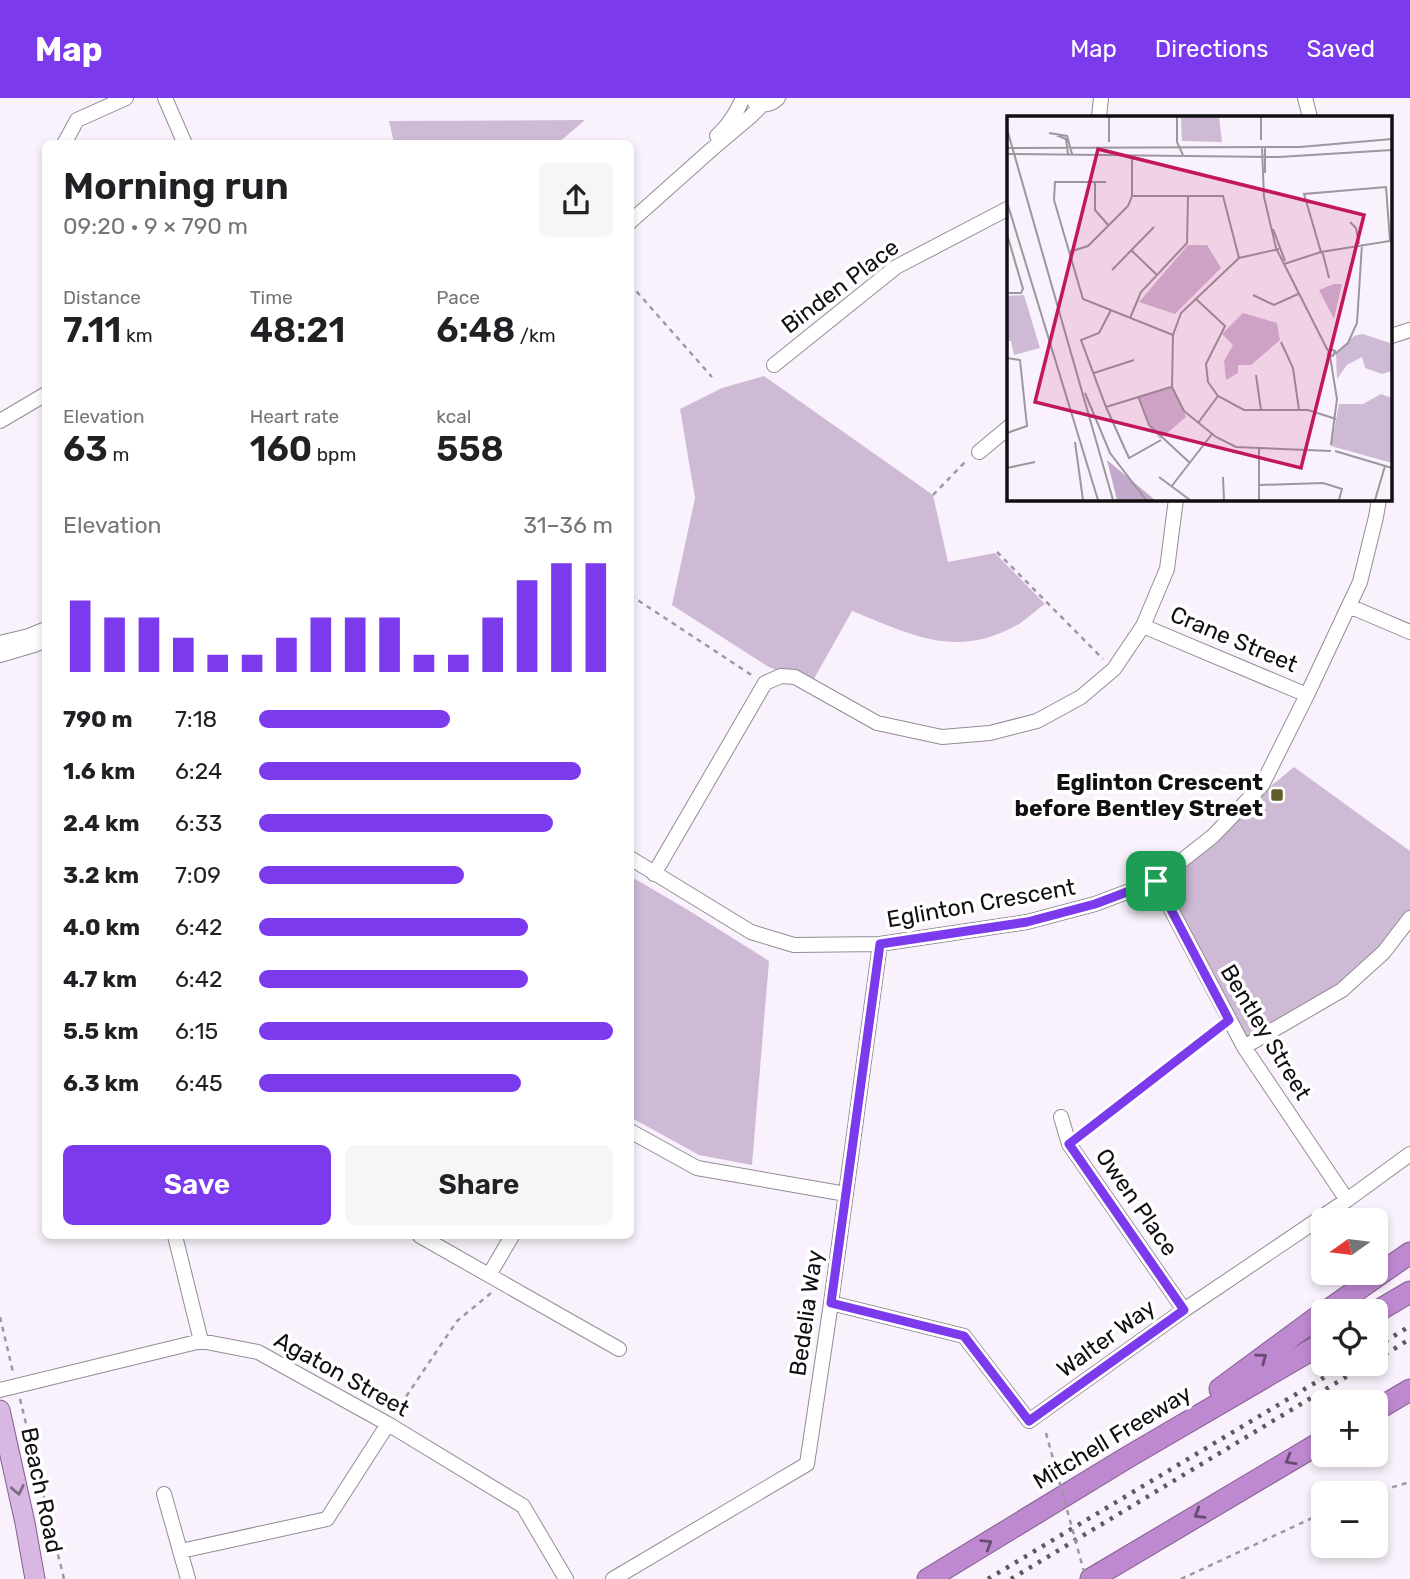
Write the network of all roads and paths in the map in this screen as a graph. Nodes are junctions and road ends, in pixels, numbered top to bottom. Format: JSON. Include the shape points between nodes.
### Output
{"nodes":[{"id":1,"x":126,"y":98,"type":"edge"},
{"id":2,"x":165,"y":98,"type":"edge"},
{"id":3,"x":743,"y":98,"type":"edge"},
{"id":4,"x":778,"y":98,"type":"edge"},
{"id":5,"x":1101,"y":98,"type":"edge"},
{"id":6,"x":1305,"y":98,"type":"edge"},
{"id":7,"x":755,"y":102,"type":"edge"},
{"id":8,"x":1099,"y":116,"type":"edge"},
{"id":9,"x":1310,"y":116,"type":"edge"},
{"id":10,"x":66,"y":140,"type":"edge"},
{"id":11,"x":182,"y":140,"type":"edge"},
{"id":12,"x":634,"y":206,"type":"edge"},
{"id":13,"x":1007,"y":209,"type":"edge"},
{"id":14,"x":634,"y":218,"type":"edge"},
{"id":15,"x":634,"y":289,"type":"edge"},
{"id":16,"x":1410,"y":330,"type":"edge"},
{"id":17,"x":1392,"y":335,"type":"edge"},
{"id":18,"x":775,"y":365,"type":"dead end"},
{"id":19,"x":712,"y":377,"type":"dead end"},
{"id":20,"x":42,"y":396,"type":"edge"},
{"id":21,"x":0,"y":421,"type":"edge"},
{"id":22,"x":1007,"y":429,"type":"edge"},
{"id":23,"x":979,"y":452,"type":"joint"},
{"id":24,"x":933,"y":495,"type":"dead end"},
{"id":25,"x":1176,"y":500,"type":"edge"},
{"id":26,"x":1379,"y":500,"type":"edge"},
{"id":27,"x":997,"y":552,"type":"dead end"},
{"id":28,"x":634,"y":598,"type":"edge"},
{"id":29,"x":1349,"y":606,"type":"junction"},
{"id":30,"x":1143,"y":626,"type":"junction"},
{"id":31,"x":42,"y":630,"type":"edge"},
{"id":32,"x":1410,"y":632,"type":"edge"},
{"id":33,"x":42,"y":642,"type":"edge"},
{"id":34,"x":0,"y":643,"type":"edge"},
{"id":35,"x":0,"y":655,"type":"edge"},
{"id":36,"x":1114,"y":669,"type":"junction"},
{"id":37,"x":765,"y":683,"type":"junction"},
{"id":38,"x":1307,"y":695,"type":"junction"},
{"id":39,"x":634,"y":861,"type":"edge"},
{"id":40,"x":654,"y":874,"type":"junction"},
{"id":41,"x":1156,"y":881,"type":"junction"},
{"id":42,"x":1410,"y":918,"type":"edge"},
{"id":43,"x":880,"y":944,"type":"junction"},
{"id":44,"x":1229,"y":1020,"type":"junction"},
{"id":45,"x":1244,"y":1047,"type":"junction"},
{"id":46,"x":1061,"y":1117,"type":"dead end"},
{"id":47,"x":634,"y":1134,"type":"edge"},
{"id":48,"x":1069,"y":1144,"type":"junction"},
{"id":49,"x":1410,"y":1153,"type":"edge"},
{"id":50,"x":846,"y":1194,"type":"junction"},
{"id":51,"x":1347,"y":1200,"type":"junction"},
{"id":52,"x":175,"y":1239,"type":"edge"},
{"id":53,"x":425,"y":1239,"type":"edge"},
{"id":54,"x":510,"y":1239,"type":"edge"},
{"id":55,"x":1410,"y":1253,"type":"edge"},
{"id":56,"x":489,"y":1275,"type":"junction"},
{"id":57,"x":503,"y":1284,"type":"junction"},
{"id":58,"x":1410,"y":1292,"type":"edge"},
{"id":59,"x":1344,"y":1299,"type":"edge"},
{"id":60,"x":831,"y":1303,"type":"junction"},
{"id":61,"x":1388,"y":1305,"type":"edge"},
{"id":62,"x":1184,"y":1310,"type":"junction"},
{"id":63,"x":0,"y":1317,"type":"edge"},
{"id":64,"x":1311,"y":1322,"type":"edge"},
{"id":65,"x":201,"y":1341,"type":"junction"},
{"id":66,"x":619,"y":1349,"type":"dead end"},
{"id":67,"x":1311,"y":1350,"type":"edge"},
{"id":68,"x":17,"y":1385,"type":"junction"},
{"id":69,"x":0,"y":1390,"type":"edge"},
{"id":70,"x":1410,"y":1390,"type":"edge"},
{"id":71,"x":1388,"y":1403,"type":"edge"},
{"id":72,"x":0,"y":1410,"type":"edge"},
{"id":73,"x":388,"y":1424,"type":"junction"},
{"id":74,"x":1046,"y":1433,"type":"dead end"},
{"id":75,"x":1311,"y":1447,"type":"edge"},
{"id":76,"x":1128,"y":1457,"type":"junction"},
{"id":77,"x":1410,"y":1482,"type":"edge"},
{"id":78,"x":1388,"y":1489,"type":"edge"},
{"id":79,"x":164,"y":1494,"type":"dead end"},
{"id":80,"x":1311,"y":1519,"type":"edge"},
{"id":81,"x":181,"y":1551,"type":"junction"},
{"id":82,"x":35,"y":1579,"type":"edge"},
{"id":83,"x":64,"y":1579,"type":"edge"},
{"id":84,"x":188,"y":1579,"type":"edge"},
{"id":85,"x":566,"y":1579,"type":"edge"},
{"id":86,"x":613,"y":1579,"type":"edge"},
{"id":87,"x":928,"y":1579,"type":"edge"},
{"id":88,"x":1086,"y":1579,"type":"edge"},
{"id":89,"x":1091,"y":1579,"type":"edge"},
{"id":90,"x":1181,"y":1579,"type":"edge"}],
"edges":[{"from":1,"to":10,"type":"street","via":[[77,120]]},
{"from":2,"to":11,"type":"street"},
{"from":3,"to":12,"type":"street","via":[[724,129]]},
{"from":4,"to":7,"type":"street","via":[[769,105]]},
{"from":5,"to":8,"type":"street"},
{"from":6,"to":9,"type":"street"},
{"from":7,"to":14,"type":"street"},
{"from":13,"to":18,"type":"street","name":"Binden Place","via":[[896,267]]},
{"from":15,"to":19,"type":"path"},
{"from":16,"to":17,"type":"street"},
{"from":20,"to":21,"type":"street"},
{"from":22,"to":23,"type":"street"},
{"from":23,"to":24,"type":"path","via":[[963,462]]},
{"from":25,"to":30,"type":"street","via":[[1167,569]]},
{"from":26,"to":29,"type":"street","name":"Eglinton Crescent","via":[[1360,582]]},
{"from":27,"to":36,"type":"path"},
{"from":28,"to":37,"type":"path"},
{"from":29,"to":32,"type":"street"},
{"from":29,"to":38,"type":"street","name":"Eglinton Crescent"},
{"from":30,"to":36,"type":"street"},
{"from":30,"to":38,"type":"street","name":"Crane Street"},
{"from":31,"to":34,"type":"street"},
{"from":33,"to":35,"type":"street"},
{"from":36,"to":37,"type":"street","via":[[1081,697],[1037,721],[990,733],[942,737],[877,723],[795,677],[781,676]]},
{"from":37,"to":40,"type":"street"},
{"from":38,"to":41,"type":"street","name":"Eglinton Crescent","via":[[1262,785],[1213,836]]},
{"from":39,"to":40,"type":"street","name":"Eglinton Crescent"},
{"from":40,"to":43,"type":"street","name":"Eglinton Crescent","via":[[751,932],[793,945]]},
{"from":41,"to":43,"type":"street","name":"Eglinton Crescent","via":[[1027,922]]},
{"from":41,"to":44,"type":"street","name":"Bentley Street"},
{"from":42,"to":45,"type":"street","via":[[1384,952],[1342,990]]},
{"from":43,"to":50,"type":"street","name":"Bedelia Way"},
{"from":44,"to":45,"type":"street","name":"Bentley Street"},
{"from":44,"to":48,"type":"path"},
{"from":45,"to":51,"type":"street","name":"Bentley Street"},
{"from":46,"to":48,"type":"street","name":"Owen Place"},
{"from":47,"to":50,"type":"street","via":[[697,1168]]},
{"from":48,"to":62,"type":"street","name":"Owen Place"},
{"from":49,"to":51,"type":"street","name":"Walter Way"},
{"from":50,"to":60,"type":"street","name":"Bedelia Way"},
{"from":51,"to":62,"type":"street","name":"Walter Way"},
{"from":52,"to":65,"type":"street"},
{"from":53,"to":56,"type":"street"},
{"from":54,"to":56,"type":"street"},
{"from":55,"to":59,"type":"highway"},
{"from":56,"to":57,"type":"street"},
{"from":57,"to":66,"type":"street"},
{"from":57,"to":73,"type":"path","via":[[457,1321]]},
{"from":58,"to":61,"type":"highway"},
{"from":60,"to":62,"type":"street","name":"Walter Way","via":[[964,1336],[1029,1421]]},
{"from":60,"to":86,"type":"street","name":"Bedelia Way","via":[[807,1464]]},
{"from":63,"to":68,"type":"path"},
{"from":76,"to":64,"type":"highway","one_way":true},
{"from":65,"to":68,"type":"street","name":"Agaton Street"},
{"from":65,"to":73,"type":"street","name":"Agaton Street","via":[[258,1352]]},
{"from":67,"to":76,"type":"highway","name":"Mitchell Freeway"},
{"from":68,"to":69,"type":"street","name":"Agaton Street"},
{"from":68,"to":83,"type":"path"},
{"from":70,"to":71,"type":"highway"},
{"from":72,"to":82,"type":"main road","name":"Beach Road","one_way":true},
{"from":73,"to":81,"type":"street","via":[[327,1519]]},
{"from":73,"to":85,"type":"street","name":"Agaton Street","via":[[523,1506]]},
{"from":74,"to":88,"type":"path","bridge":true},
{"from":75,"to":89,"type":"highway","one_way":true},
{"from":87,"to":76,"type":"highway","name":"Mitchell Freeway","one_way":true},
{"from":77,"to":78,"type":"path"},
{"from":79,"to":81,"type":"street"},
{"from":80,"to":90,"type":"path"},
{"from":81,"to":84,"type":"street"}]}
